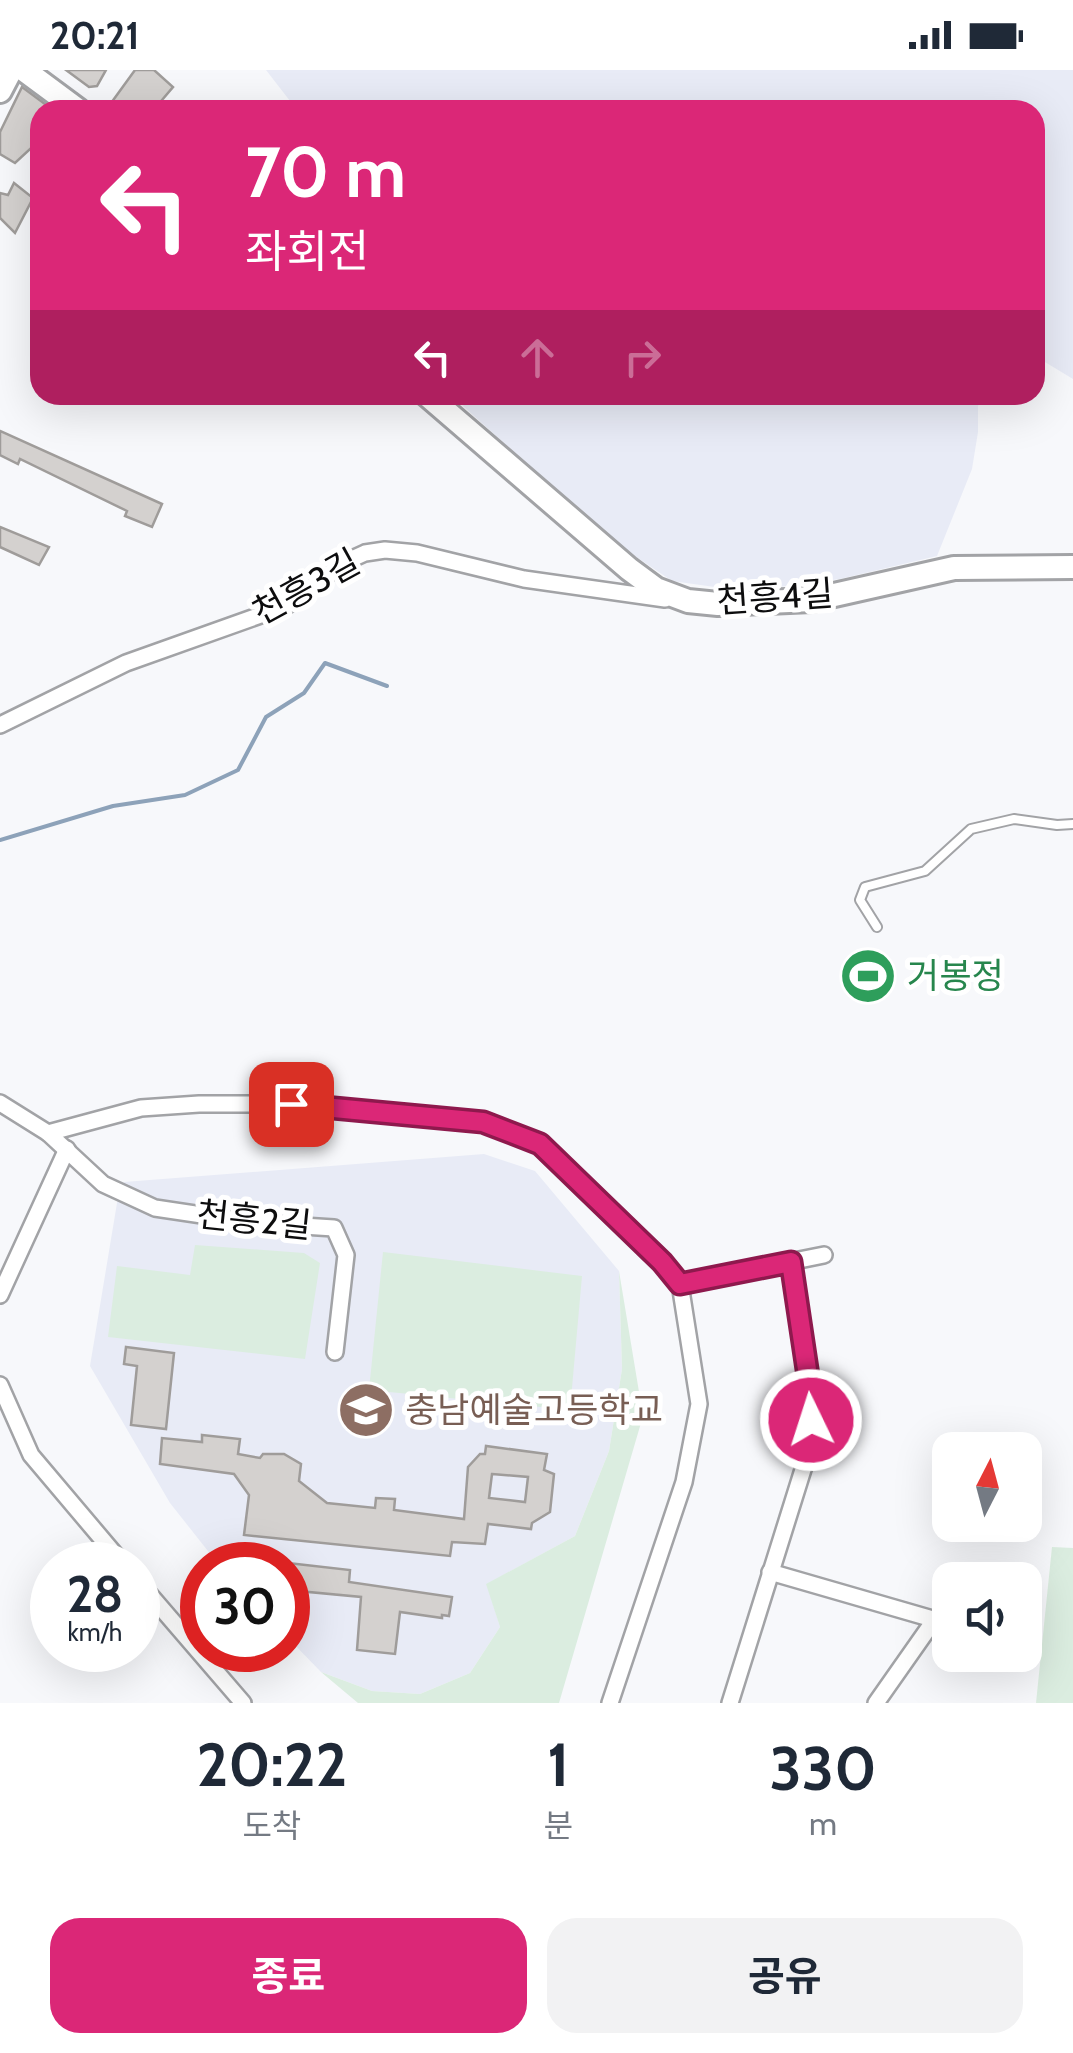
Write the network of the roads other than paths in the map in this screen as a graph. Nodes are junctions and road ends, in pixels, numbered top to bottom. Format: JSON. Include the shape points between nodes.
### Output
{"nodes":[{"id":1,"x":11,"y":70,"type":"edge"},
{"id":2,"x":24,"y":70,"type":"edge"},
{"id":3,"x":0,"y":91,"type":"edge"},
{"id":4,"x":64,"y":100,"type":"edge"},
{"id":5,"x":440,"y":405,"type":"edge"},
{"id":6,"x":1073,"y":567,"type":"edge"},
{"id":7,"x":688,"y":601,"type":"junction"},
{"id":8,"x":0,"y":725,"type":"edge"},
{"id":9,"x":1073,"y":824,"type":"edge"},
{"id":10,"x":878,"y":927,"type":"dead end"},
{"id":11,"x":0,"y":1103,"type":"edge"},
{"id":12,"x":48,"y":1132,"type":"junction"},
{"id":13,"x":67,"y":1149,"type":"junction"},
{"id":14,"x":824,"y":1255,"type":"dead end"},
{"id":15,"x":791,"y":1262,"type":"junction"},
{"id":16,"x":680,"y":1284,"type":"junction"},
{"id":17,"x":0,"y":1295,"type":"edge"},
{"id":18,"x":335,"y":1352,"type":"dead end"},
{"id":19,"x":0,"y":1385,"type":"edge"},
{"id":20,"x":105,"y":1542,"type":"edge"},
{"id":21,"x":770,"y":1572,"type":"junction"},
{"id":22,"x":160,"y":1606,"type":"edge"},
{"id":23,"x":932,"y":1618,"type":"edge"},
{"id":24,"x":932,"y":1633,"type":"edge"},
{"id":25,"x":243,"y":1703,"type":"edge"},
{"id":26,"x":610,"y":1703,"type":"edge"},
{"id":27,"x":730,"y":1703,"type":"edge"},
{"id":28,"x":876,"y":1703,"type":"edge"}],
"edges":[{"from":1,"to":3,"type":"street"},
{"from":2,"to":4,"type":"street"},
{"from":5,"to":7,"type":"street","name":"천흥4길","via":[[629,569]]},
{"from":6,"to":7,"type":"street","name":"천흥4길","via":[[954,568],[812,600]]},
{"from":7,"to":8,"type":"street","name":"천흥3길","via":[[524,579],[417,553],[365,552],[286,606],[126,663]]},
{"from":9,"to":10,"type":"lane","via":[[1014,819],[971,829],[925,871],[865,887],[860,900]]},
{"from":11,"to":12,"type":"street","name":"천흥2길"},
{"from":12,"to":13,"type":"street","name":"천흥2길"},
{"from":12,"to":16,"type":"street","via":[[141,1108],[199,1104],[291,1104],[483,1122],[540,1144]]},
{"from":13,"to":17,"type":"street"},
{"from":13,"to":18,"type":"street","name":"천흥2길","via":[[104,1184],[154,1208],[334,1228],[346,1255]]},
{"from":14,"to":15,"type":"street"},
{"from":15,"to":16,"type":"street"},
{"from":15,"to":21,"type":"street","via":[[811,1396],[811,1444]]},
{"from":16,"to":26,"type":"street","via":[[699,1404],[684,1482]]},
{"from":19,"to":20,"type":"street","via":[[31,1455]]},
{"from":21,"to":23,"type":"street"},
{"from":21,"to":27,"type":"street"},
{"from":22,"to":25,"type":"street"},
{"from":24,"to":28,"type":"street"}]}
